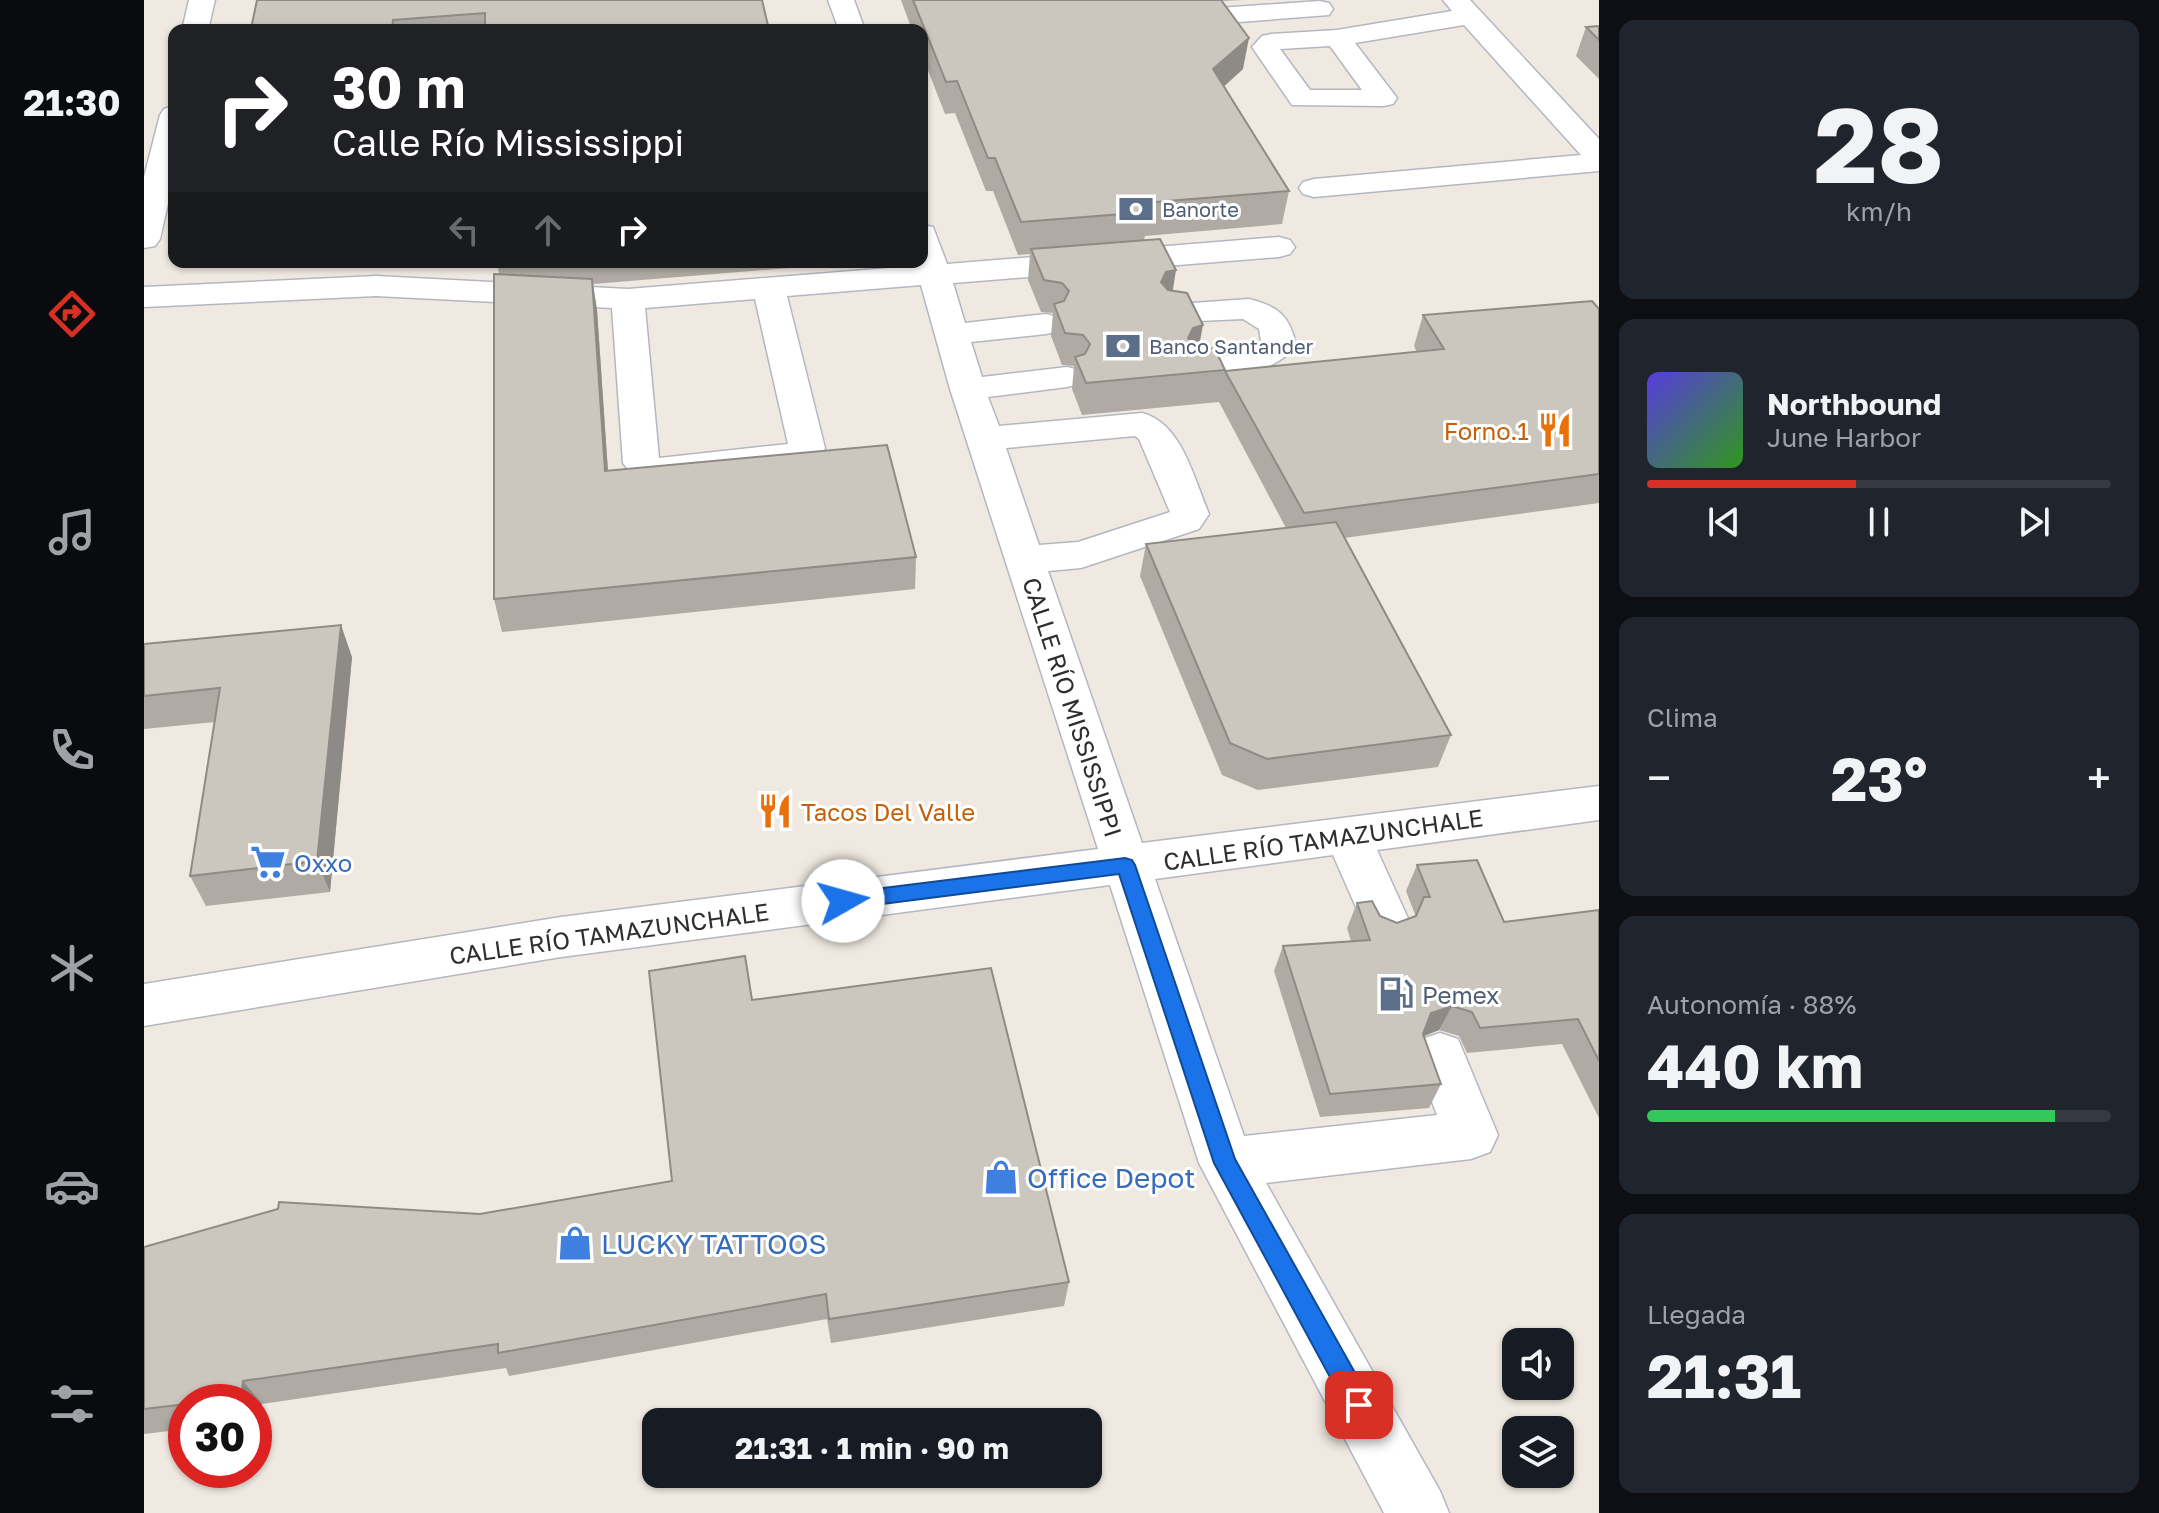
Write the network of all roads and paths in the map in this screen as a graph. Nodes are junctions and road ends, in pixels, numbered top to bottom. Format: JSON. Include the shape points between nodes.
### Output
{"nodes":[{"id":1,"x":202,"y":0,"type":"edge"},
{"id":2,"x":841,"y":0,"type":"edge"},
{"id":3,"x":1384,"y":4,"type":"dead end"},
{"id":4,"x":1458,"y":5,"type":"edge"},
{"id":5,"x":1339,"y":8,"type":"dead end"},
{"id":6,"x":1175,"y":19,"type":"edge"},
{"id":7,"x":196,"y":24,"type":"edge"},
{"id":8,"x":850,"y":24,"type":"edge"},
{"id":9,"x":1337,"y":38,"type":"dead end"},
{"id":10,"x":1599,"y":111,"type":"edge"},
{"id":11,"x":1560,"y":115,"type":"junction"},
{"id":12,"x":168,"y":140,"type":"edge"},
{"id":13,"x":1599,"y":160,"type":"edge"},
{"id":14,"x":1314,"y":188,"type":"dead end"},
{"id":15,"x":144,"y":239,"type":"edge"},
{"id":16,"x":1279,"y":247,"type":"dead end"},
{"id":17,"x":929,"y":254,"type":"edge"},
{"id":18,"x":863,"y":268,"type":"edge"},
{"id":19,"x":276,"y":276,"type":"edge"},
{"id":20,"x":769,"y":288,"type":"junction"},
{"id":21,"x":144,"y":297,"type":"edge"},
{"id":22,"x":628,"y":299,"type":"junction"},
{"id":23,"x":1176,"y":312,"type":"edge"},
{"id":24,"x":1046,"y":324,"type":"dead end"},
{"id":25,"x":953,"y":334,"type":"junction"},
{"id":26,"x":1202,"y":368,"type":"edge"},
{"id":27,"x":1067,"y":377,"type":"dead end"},
{"id":28,"x":968,"y":389,"type":"junction"},
{"id":29,"x":986,"y":439,"type":"junction"},
{"id":30,"x":1025,"y":559,"type":"junction"},
{"id":31,"x":1599,"y":803,"type":"edge"},
{"id":32,"x":1348,"y":836,"type":"junction"},
{"id":33,"x":1125,"y":865,"type":"junction"},
{"id":34,"x":1387,"y":925,"type":"edge"},
{"id":35,"x":144,"y":1005,"type":"edge"},
{"id":36,"x":1440,"y":1055,"type":"dead end"},
{"id":37,"x":1226,"y":1163,"type":"junction"},
{"id":38,"x":1418,"y":1513,"type":"edge"}],
"edges":[{"from":1,"to":7,"type":"street"},
{"from":2,"to":8,"type":"street"},
{"from":3,"to":4,"type":"street"},
{"from":4,"to":9,"type":"street"},
{"from":4,"to":11,"type":"street"},
{"from":5,"to":6,"type":"street"},
{"from":10,"to":11,"type":"street"},
{"from":11,"to":13,"type":"street"},
{"from":12,"to":15,"type":"street"},
{"from":13,"to":14,"type":"street"},
{"from":16,"to":17,"type":"street"},
{"from":17,"to":25,"type":"street","name":"CALLE RÍO MISSISSIPPI"},
{"from":18,"to":20,"type":"street"},
{"from":19,"to":21,"type":"street"},
{"from":19,"to":22,"type":"street"},
{"from":20,"to":22,"type":"street"},
{"from":20,"to":22,"type":"street","via":[[805,454],[661,470],[641,463]]},
{"from":23,"to":26,"type":"street","via":[[1249,309],[1275,324],[1279,345],[1246,363]]},
{"from":24,"to":25,"type":"street"},
{"from":25,"to":28,"type":"street","name":"CALLE RÍO MISSISSIPPI"},
{"from":27,"to":28,"type":"street"},
{"from":28,"to":29,"type":"street","name":"CALLE RÍO MISSISSIPPI"},
{"from":29,"to":30,"type":"street","name":"CALLE RÍO MISSISSIPPI"},
{"from":29,"to":30,"type":"street","via":[[1142,424],[1155,433],[1190,514],[1104,549]]},
{"from":30,"to":33,"type":"street","name":"CALLE RÍO MISSISSIPPI"},
{"from":31,"to":32,"type":"street","name":"CALLE RÍO TAMAZUNCHALE"},
{"from":32,"to":33,"type":"street","name":"CALLE RÍO TAMAZUNCHALE"},
{"from":32,"to":34,"type":"street"},
{"from":33,"to":35,"type":"street","name":"CALLE RÍO TAMAZUNCHALE","via":[[561,937]]},
{"from":33,"to":37,"type":"street","name":"CALLE RÍO MISSISSIPPI"},
{"from":36,"to":37,"type":"street","via":[[1471,1135]]},
{"from":37,"to":38,"type":"street","name":"CALLE RÍO MISSISSIPPI"}]}
